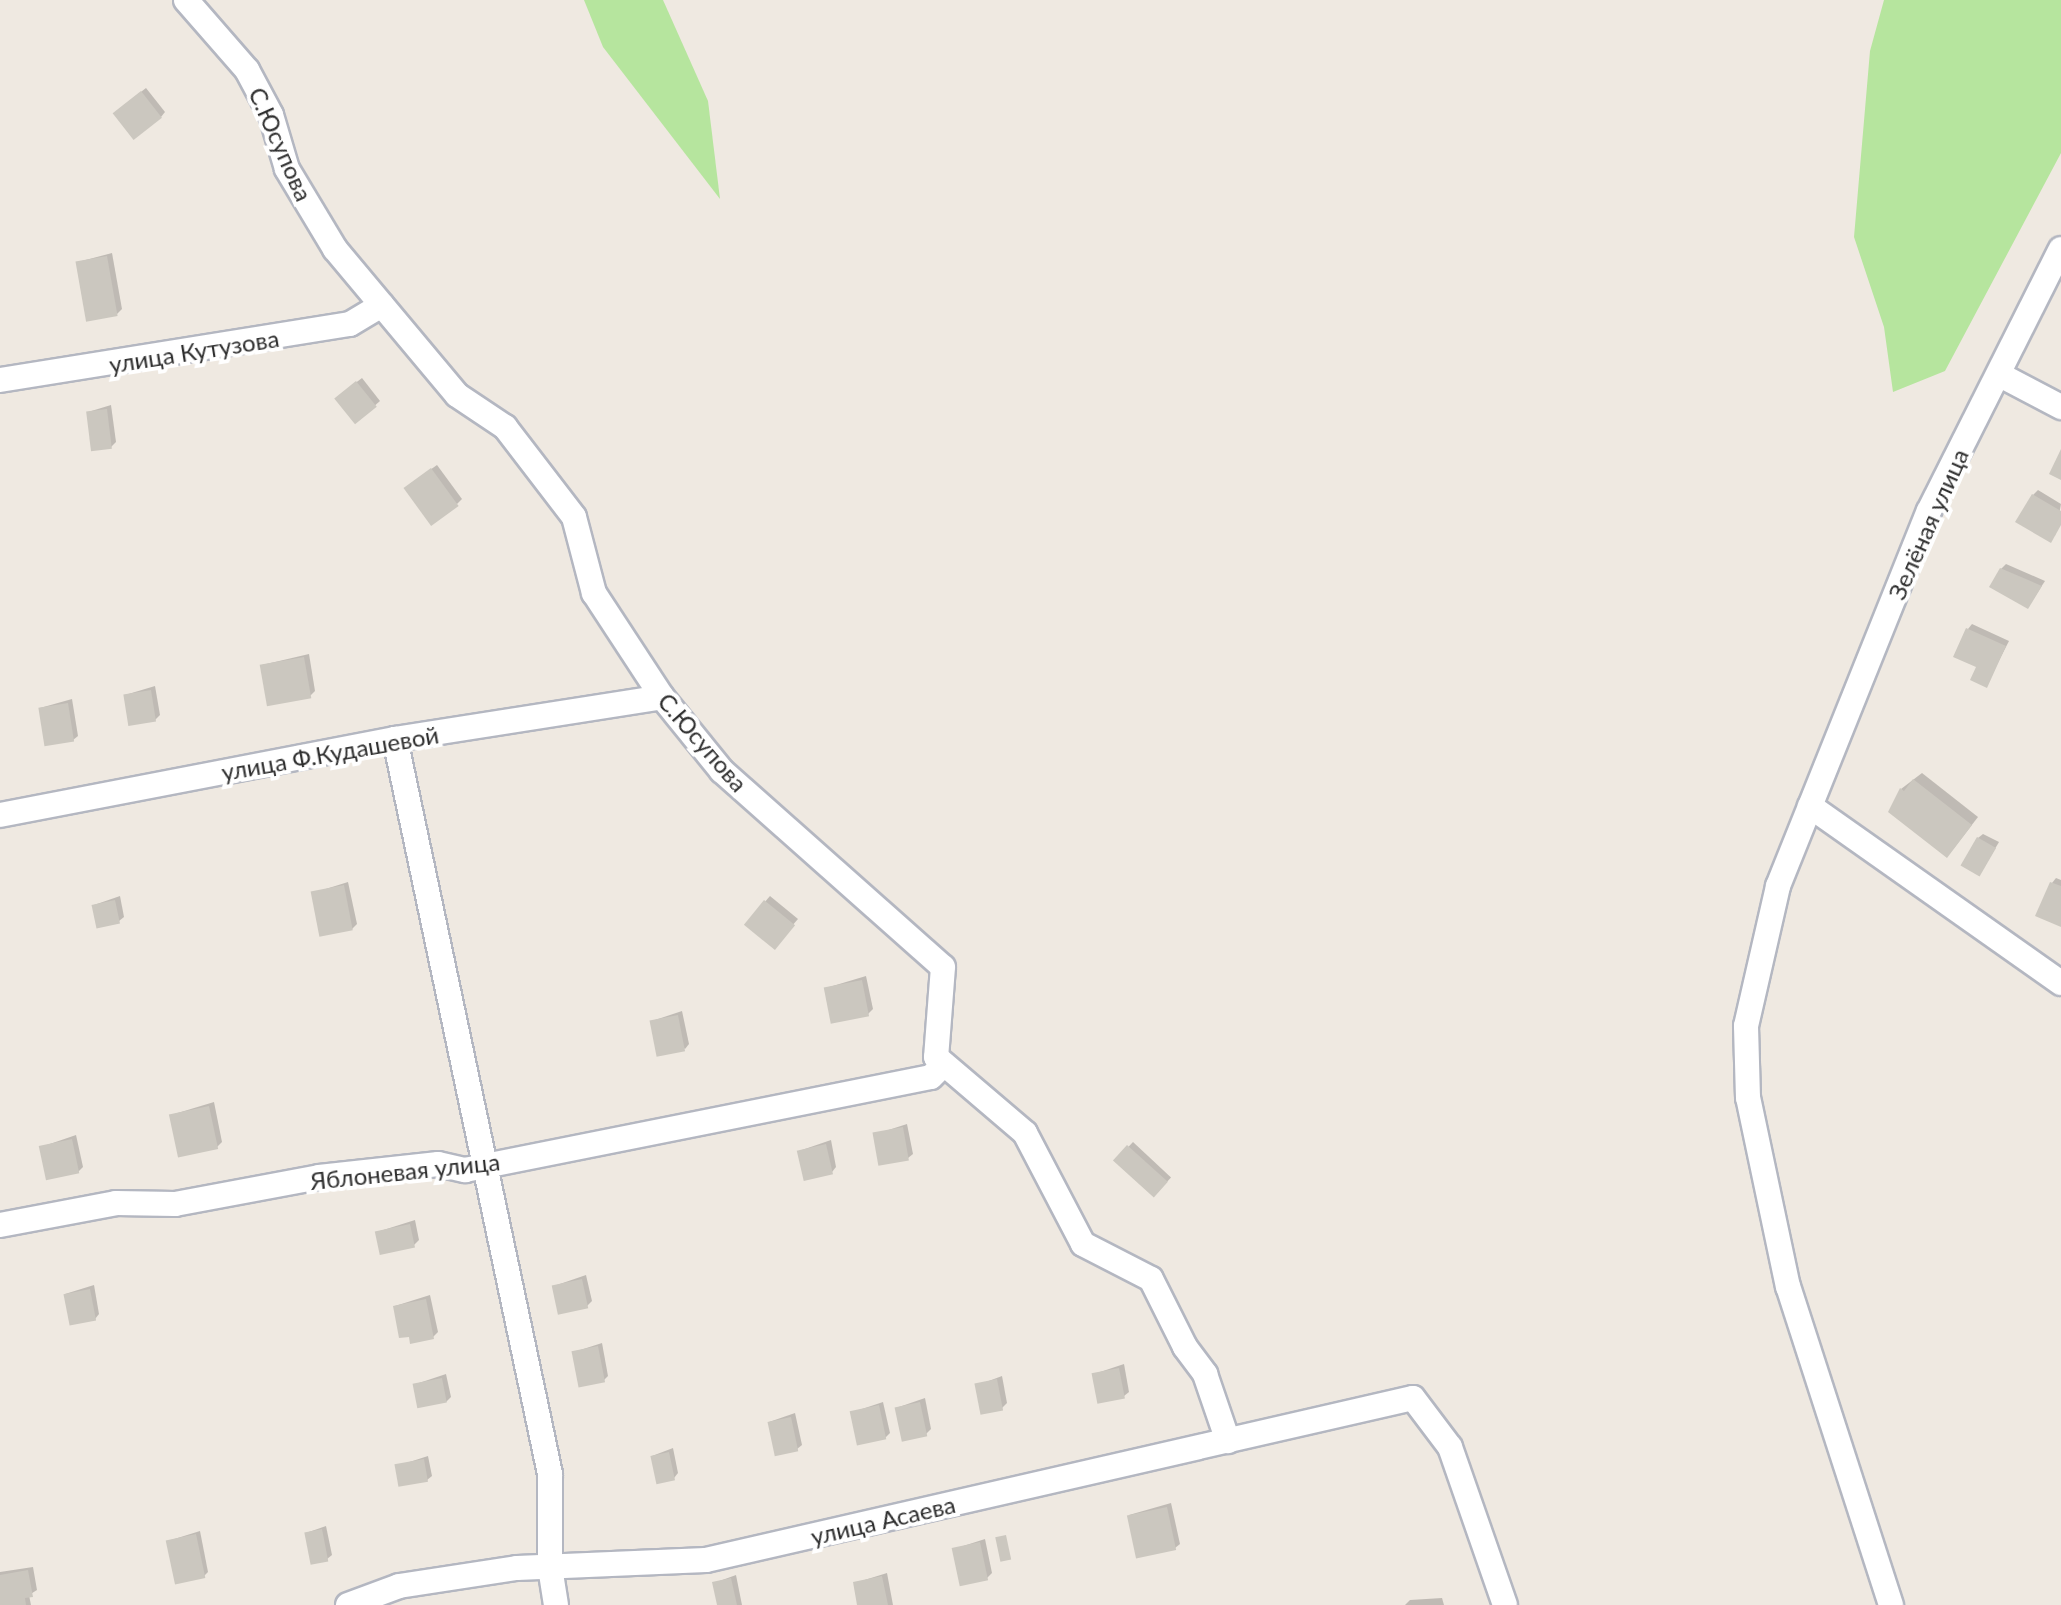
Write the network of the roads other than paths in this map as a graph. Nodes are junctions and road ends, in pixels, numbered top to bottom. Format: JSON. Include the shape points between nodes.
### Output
{"nodes":[{"id":1,"x":186,"y":0,"type":"edge"},
{"id":2,"x":2061,"y":249,"type":"edge"},
{"id":3,"x":382,"y":305,"type":"junction"},
{"id":4,"x":2000,"y":375,"type":"junction"},
{"id":5,"x":0,"y":380,"type":"edge"},
{"id":6,"x":2061,"y":407,"type":"edge"},
{"id":7,"x":662,"y":697,"type":"junction"},
{"id":8,"x":395,"y":739,"type":"junction"},
{"id":9,"x":1810,"y":806,"type":"junction"},
{"id":10,"x":0,"y":815,"type":"edge"},
{"id":11,"x":2061,"y":983,"type":"edge"},
{"id":12,"x":944,"y":1064,"type":"junction"},
{"id":13,"x":485,"y":1166,"type":"junction"},
{"id":14,"x":0,"y":1225,"type":"edge"},
{"id":15,"x":1228,"y":1441,"type":"junction"},
{"id":16,"x":550,"y":1567,"type":"junction"},
{"id":17,"x":348,"y":1605,"type":"edge"},
{"id":18,"x":556,"y":1605,"type":"edge"},
{"id":19,"x":1505,"y":1605,"type":"edge"},
{"id":20,"x":1891,"y":1605,"type":"edge"}],
"edges":[{"from":1,"to":3,"type":"street","name":"С.Юсупова","via":[[247,70],[271,115],[287,169],[335,249]]},
{"from":2,"to":4,"type":"street","name":"Зелёная улица"},
{"from":3,"to":5,"type":"street","name":"улица Кутузова","via":[[350,324]]},
{"from":3,"to":7,"type":"street","name":"С.Юсупова","via":[[457,395],[505,427],[574,517],[594,593]]},
{"from":4,"to":6,"type":"street"},
{"from":4,"to":9,"type":"street","name":"Зелёная улица","via":[[1929,511]]},
{"from":7,"to":8,"type":"street","name":"улица Ф.Кудашевой"},
{"from":7,"to":12,"type":"street","name":"С.Юсупова","via":[[722,771],[943,967],[936,1057]]},
{"from":8,"to":10,"type":"street","name":"улица Ф.Кудашевой"},
{"from":8,"to":13,"type":"street"},
{"from":9,"to":11,"type":"street"},
{"from":9,"to":20,"type":"street","name":"Зелёная улица","via":[[1778,886],[1756,968],[1746,1026],[1748,1098],[1788,1287]]},
{"from":12,"to":13,"type":"street","name":"Яблоневая улица","via":[[931,1077]]},
{"from":12,"to":15,"type":"street","via":[[1025,1133],[1083,1244],[1151,1279],[1185,1347],[1205,1374]]},
{"from":13,"to":14,"type":"street","name":"Яблоневая улица","via":[[465,1170],[438,1164],[319,1177],[175,1204],[116,1203]]},
{"from":13,"to":16,"type":"street","via":[[550,1474]]},
{"from":15,"to":16,"type":"street","name":"улица Асаева","via":[[706,1560]]},
{"from":15,"to":19,"type":"street","name":"улица Асаева","via":[[1413,1398],[1450,1447]]},
{"from":16,"to":17,"type":"street","name":"улица Асаева","via":[[399,1586]]},
{"from":16,"to":18,"type":"street"}]}
